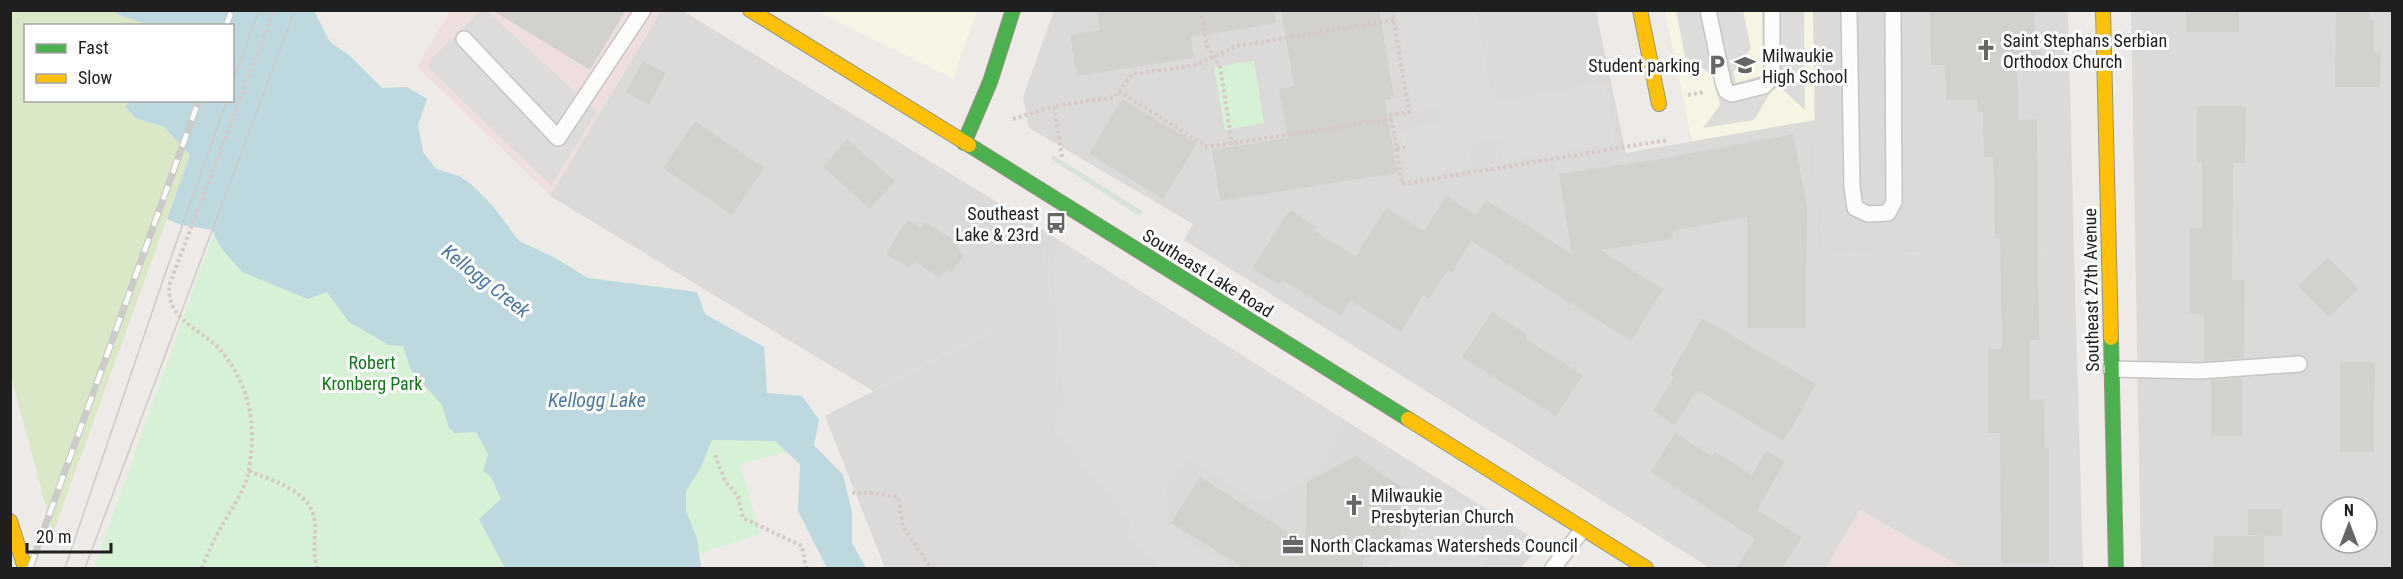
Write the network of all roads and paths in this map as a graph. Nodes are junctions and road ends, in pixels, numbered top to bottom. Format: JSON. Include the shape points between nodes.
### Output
{"nodes":[{"id":1,"x":274,"y":10,"type":"edge"},
{"id":2,"x":643,"y":10,"type":"edge"},
{"id":3,"x":750,"y":10,"type":"edge"},
{"id":4,"x":1013,"y":10,"type":"edge"},
{"id":5,"x":1201,"y":10,"type":"edge"},
{"id":6,"x":1392,"y":10,"type":"edge"},
{"id":7,"x":1640,"y":10,"type":"edge"},
{"id":8,"x":1708,"y":10,"type":"edge"},
{"id":9,"x":1772,"y":10,"type":"edge"},
{"id":10,"x":1850,"y":10,"type":"edge"},
{"id":11,"x":1893,"y":10,"type":"edge"},
{"id":12,"x":2103,"y":10,"type":"edge"},
{"id":13,"x":1394,"y":20,"type":"junction"},
{"id":14,"x":464,"y":39,"type":"dead end"},
{"id":15,"x":1214,"y":57,"type":"junction"},
{"id":16,"x":1725,"y":88,"type":"junction"},
{"id":17,"x":1119,"y":91,"type":"junction"},
{"id":18,"x":1659,"y":104,"type":"joint"},
{"id":19,"x":1054,"y":106,"type":"junction"},
{"id":20,"x":1013,"y":118,"type":"dead end"},
{"id":21,"x":1392,"y":118,"type":"junction"},
{"id":22,"x":1667,"y":140,"type":"dead end"},
{"id":23,"x":964,"y":143,"type":"junction"},
{"id":24,"x":1232,"y":144,"type":"junction"},
{"id":25,"x":1406,"y":147,"type":"dead end"},
{"id":26,"x":1397,"y":148,"type":"junction"},
{"id":27,"x":1062,"y":157,"type":"dead end"},
{"id":28,"x":2299,"y":364,"type":"dead end"},
{"id":29,"x":2111,"y":369,"type":"junction"},
{"id":30,"x":715,"y":455,"type":"dead end"},
{"id":31,"x":249,"y":471,"type":"junction"},
{"id":32,"x":852,"y":493,"type":"dead end"},
{"id":33,"x":10,"y":521,"type":"edge"},
{"id":34,"x":1583,"y":529,"type":"junction"},
{"id":35,"x":26,"y":568,"type":"edge"},
{"id":36,"x":202,"y":568,"type":"edge"},
{"id":37,"x":317,"y":568,"type":"edge"},
{"id":38,"x":806,"y":568,"type":"edge"},
{"id":39,"x":931,"y":568,"type":"edge"},
{"id":40,"x":1553,"y":568,"type":"edge"},
{"id":41,"x":1646,"y":568,"type":"edge"},
{"id":42,"x":2116,"y":568,"type":"edge"}],
"edges":[{"from":1,"to":31,"type":"path","via":[[169,293],[173,311],[221,352],[247,397],[253,421]]},
{"from":2,"to":14,"type":"lane","via":[[558,138]]},
{"from":3,"to":23,"type":"street","name":"Southeast Lake Road"},
{"from":4,"to":23,"type":"street","via":[[990,82]]},
{"from":5,"to":15,"type":"path","via":[[1206,46]]},
{"from":6,"to":13,"type":"path"},
{"from":7,"to":18,"type":"street"},
{"from":8,"to":16,"type":"lane"},
{"from":9,"to":16,"type":"lane","via":[[1772,77],[1753,90],[1732,94]]},
{"from":10,"to":11,"type":"lane","via":[[1852,187],[1855,208],[1868,214],[1888,213],[1894,202]]},
{"from":12,"to":29,"type":"street","name":"Southeast 27th Avenue"},
{"from":13,"to":15,"type":"path","via":[[1236,46]]},
{"from":13,"to":21,"type":"path","via":[[1409,112],[1391,115]]},
{"from":15,"to":17,"type":"path","via":[[1197,64],[1132,74]]},
{"from":15,"to":24,"type":"path","via":[[1220,66]]},
{"from":16,"to":18,"type":"path"},
{"from":17,"to":19,"type":"path","via":[[1115,97]]},
{"from":17,"to":24,"type":"path","via":[[1207,147]]},
{"from":19,"to":20,"type":"path"},
{"from":19,"to":27,"type":"path"},
{"from":21,"to":24,"type":"path"},
{"from":21,"to":26,"type":"path"},
{"from":22,"to":26,"type":"path","via":[[1402,184]]},
{"from":23,"to":34,"type":"street","name":"Southeast Lake Road"},
{"from":25,"to":26,"type":"path"},
{"from":28,"to":29,"type":"lane","via":[[2200,371]]},
{"from":29,"to":42,"type":"street","name":"Southeast 27th Avenue"},
{"from":30,"to":38,"type":"path","via":[[725,481],[738,496],[743,518],[802,546]]},
{"from":31,"to":36,"type":"path"},
{"from":31,"to":37,"type":"path","via":[[297,492],[314,512]]},
{"from":32,"to":39,"type":"path","via":[[898,497],[903,526]]},
{"from":33,"to":35,"type":"street"},
{"from":34,"to":40,"type":"lane"},
{"from":34,"to":41,"type":"street","name":"Southeast Lake Road"}]}
